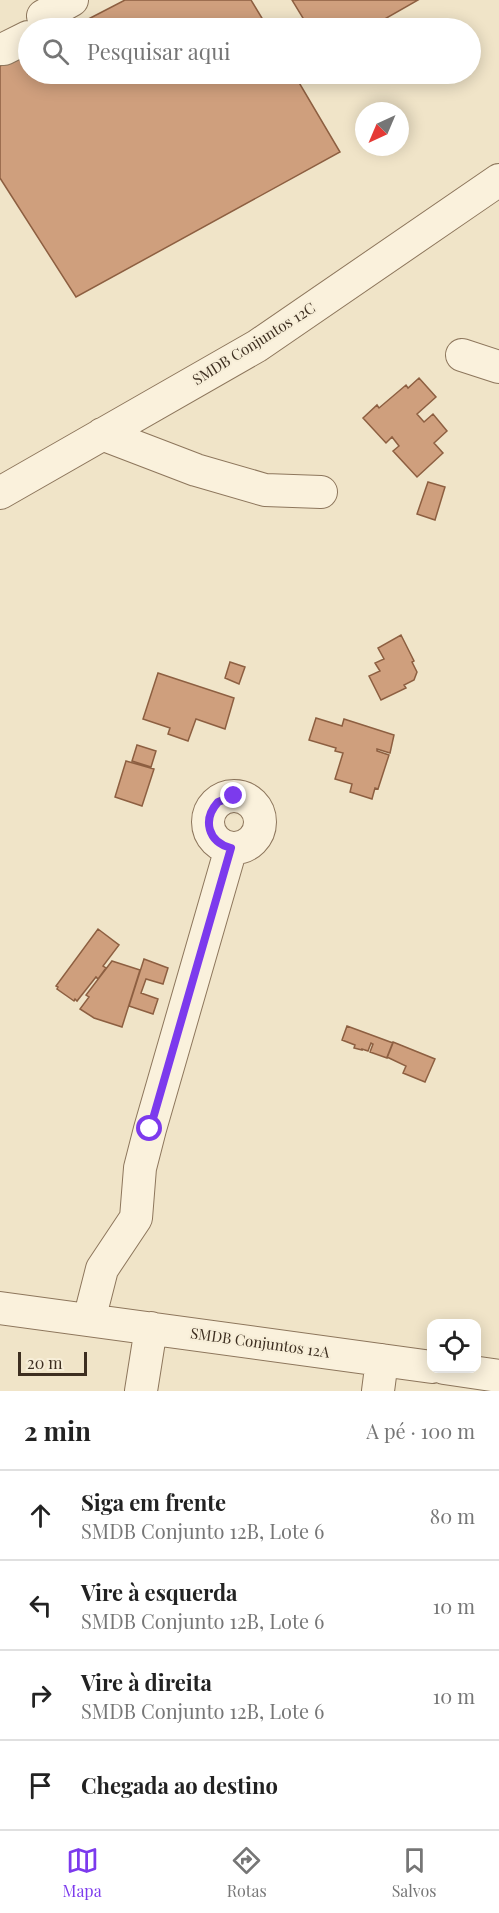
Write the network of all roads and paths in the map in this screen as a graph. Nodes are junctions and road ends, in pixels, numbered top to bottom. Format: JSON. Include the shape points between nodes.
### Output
{"nodes":[{"id":1,"x":72,"y":0,"type":"edge"},
{"id":2,"x":41,"y":18,"type":"edge"},
{"id":3,"x":18,"y":37,"type":"edge"},
{"id":4,"x":0,"y":49,"type":"edge"},
{"id":5,"x":499,"y":180,"type":"edge"},
{"id":6,"x":462,"y":355,"type":"dead end"},
{"id":7,"x":499,"y":367,"type":"edge"},
{"id":8,"x":102,"y":434,"type":"junction"},
{"id":9,"x":321,"y":492,"type":"dead end"},
{"id":10,"x":0,"y":493,"type":"edge"},
{"id":11,"x":231,"y":848,"type":"dead end"},
{"id":12,"x":0,"y":1308,"type":"edge"},
{"id":13,"x":89,"y":1320,"type":"junction"},
{"id":14,"x":151,"y":1328,"type":"junction"},
{"id":15,"x":381,"y":1360,"type":"junction"},
{"id":16,"x":427,"y":1366,"type":"edge"},
{"id":17,"x":478,"y":1373,"type":"edge"},
{"id":18,"x":499,"y":1376,"type":"edge"},
{"id":19,"x":141,"y":1391,"type":"edge"},
{"id":20,"x":378,"y":1391,"type":"edge"}],
"edges":[{"from":1,"to":2,"type":"street"},
{"from":3,"to":4,"type":"street"},
{"from":5,"to":8,"type":"street","name":"SMDB Conjuntos 12C","via":[[257,346]]},
{"from":6,"to":7,"type":"street"},
{"from":8,"to":9,"type":"street","via":[[196,470],[265,490]]},
{"from":8,"to":10,"type":"street","name":"SMDB Conjuntos 12C"},
{"from":11,"to":13,"type":"street","via":[[150,1129],[136,1218],[102,1269]]},
{"from":12,"to":13,"type":"street","name":"SMDB Conjuntos 12A"},
{"from":13,"to":14,"type":"street","name":"SMDB Conjuntos 12A"},
{"from":14,"to":15,"type":"street","name":"SMDB Conjuntos 12A"},
{"from":14,"to":19,"type":"street"},
{"from":15,"to":16,"type":"street","name":"SMDB Conjuntos 12A"},
{"from":15,"to":20,"type":"street"},
{"from":17,"to":18,"type":"street"}]}
